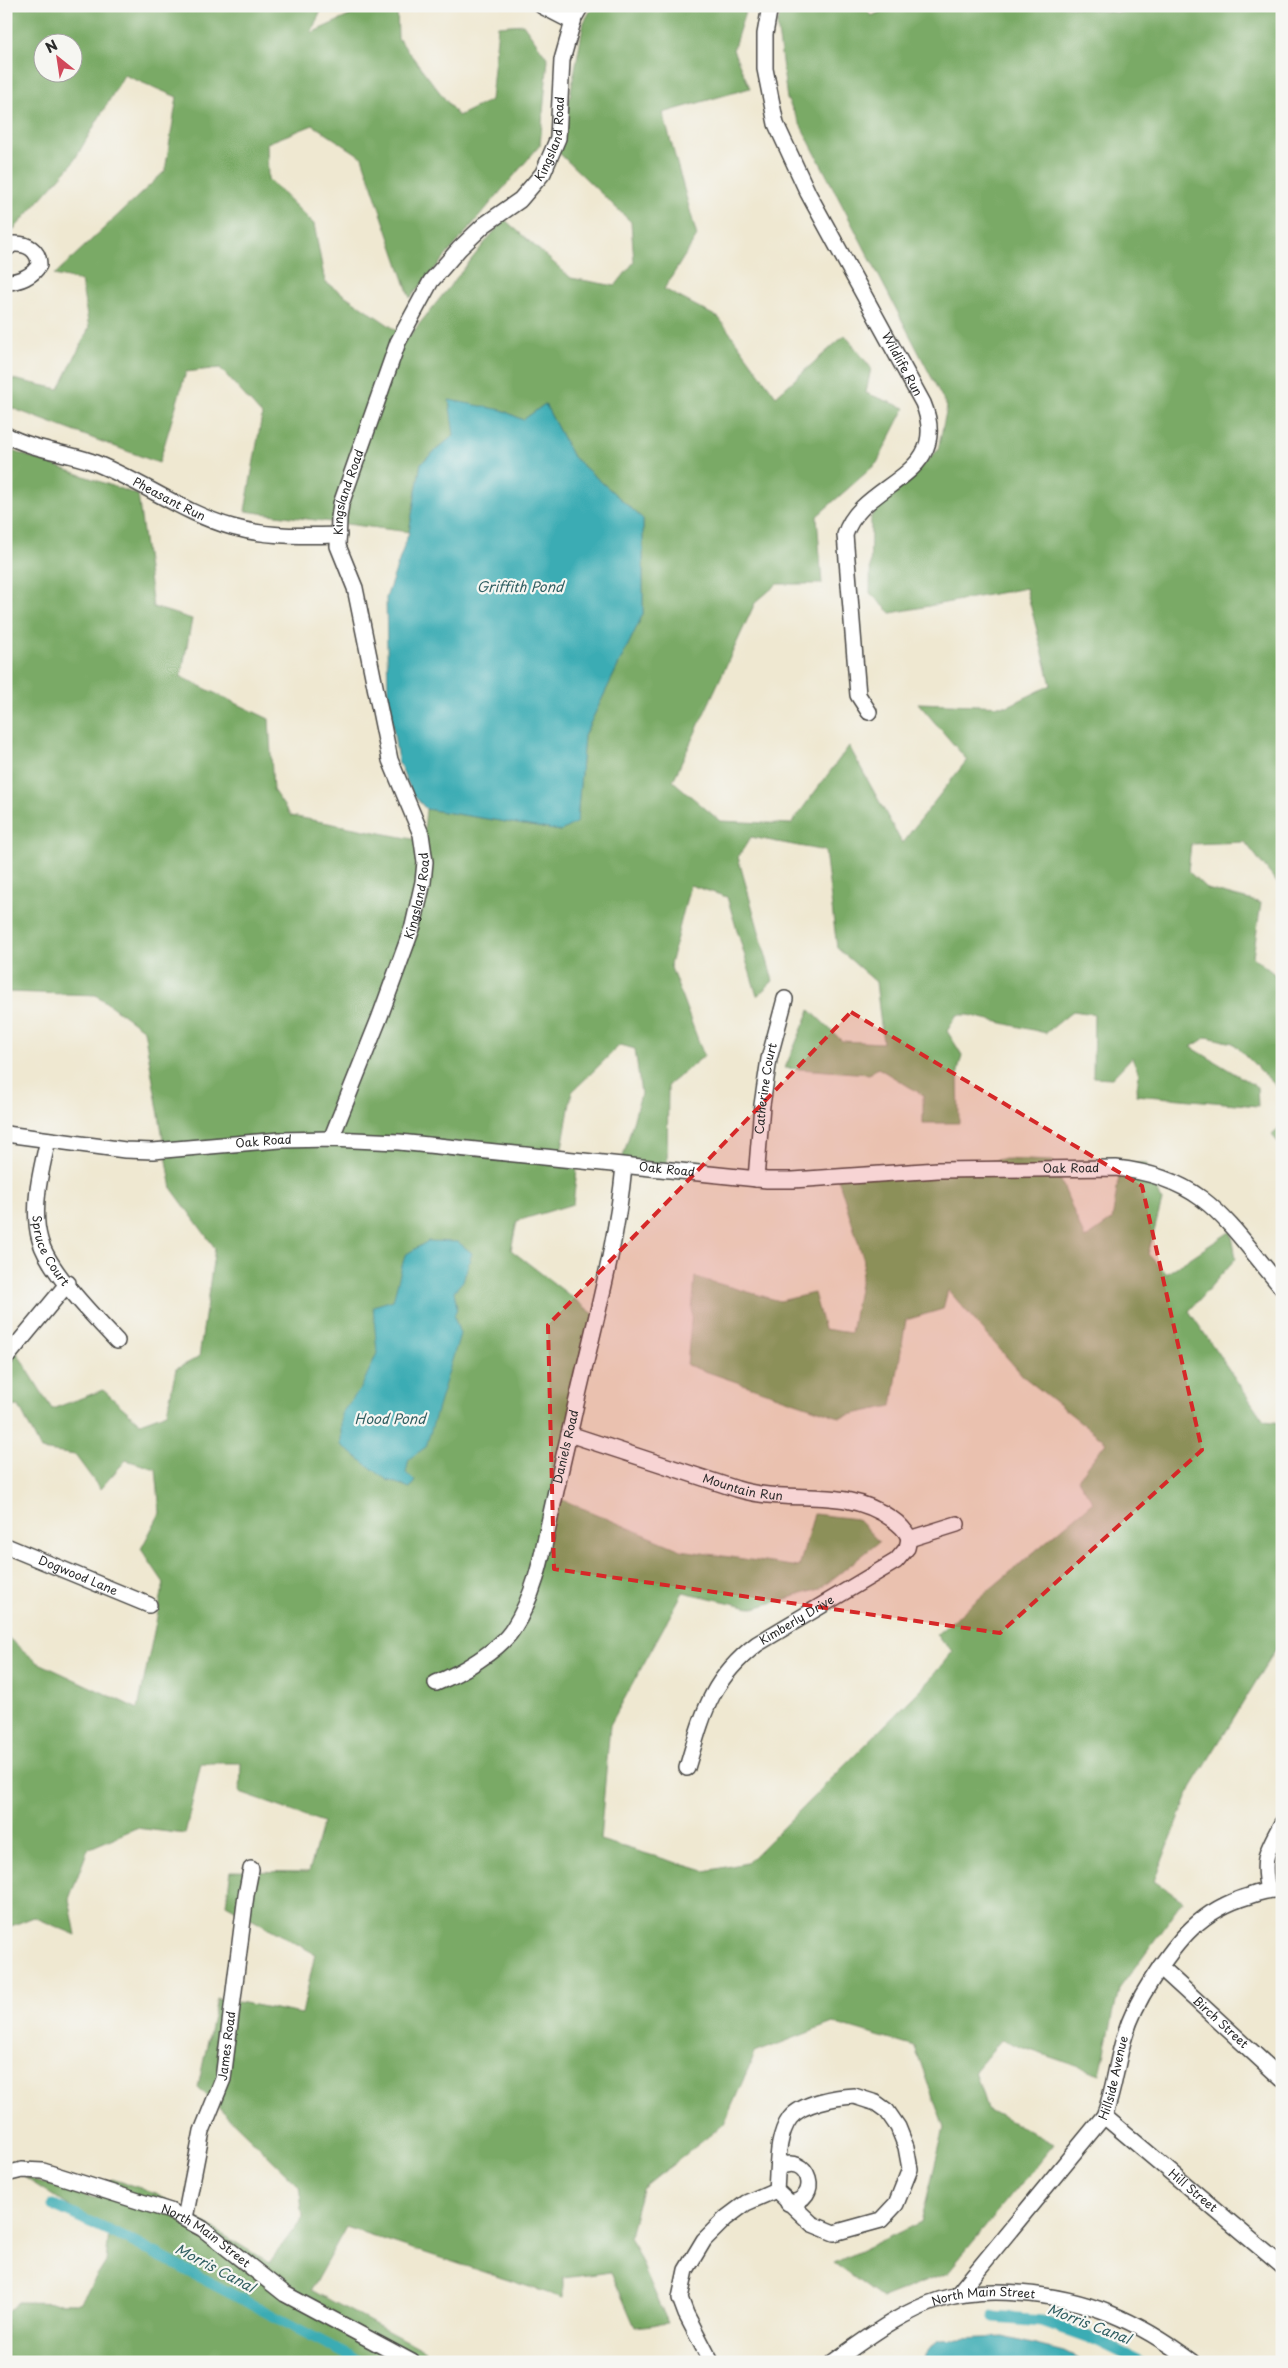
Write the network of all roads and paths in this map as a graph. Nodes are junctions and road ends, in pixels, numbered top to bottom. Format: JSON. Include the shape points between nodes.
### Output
{"nodes":[{"id":1,"x":542,"y":6,"type":"edge"},
{"id":2,"x":581,"y":6,"type":"edge"},
{"id":3,"x":770,"y":6,"type":"edge"},
{"id":4,"x":572,"y":22,"type":"junction"},
{"id":5,"x":6,"y":249,"type":"edge"},
{"id":6,"x":6,"y":282,"type":"edge"},
{"id":7,"x":6,"y":435,"type":"edge"},
{"id":8,"x":338,"y":535,"type":"junction"},
{"id":9,"x":869,"y":712,"type":"dead end"},
{"id":10,"x":785,"y":1000,"type":"dead end"},
{"id":11,"x":6,"y":1134,"type":"edge"},
{"id":12,"x":331,"y":1139,"type":"junction"},
{"id":13,"x":48,"y":1140,"type":"junction"},
{"id":14,"x":624,"y":1166,"type":"junction"},
{"id":15,"x":756,"y":1179,"type":"junction"},
{"id":16,"x":68,"y":1284,"type":"junction"},
{"id":17,"x":1282,"y":1288,"type":"edge"},
{"id":18,"x":117,"y":1341,"type":"dead end"},
{"id":19,"x":6,"y":1358,"type":"edge"},
{"id":20,"x":569,"y":1434,"type":"junction"},
{"id":21,"x":957,"y":1524,"type":"dead end"},
{"id":22,"x":909,"y":1539,"type":"junction"},
{"id":23,"x":6,"y":1546,"type":"edge"},
{"id":24,"x":149,"y":1605,"type":"dead end"},
{"id":25,"x":436,"y":1683,"type":"dead end"},
{"id":26,"x":687,"y":1768,"type":"dead end"},
{"id":27,"x":1282,"y":1823,"type":"edge"},
{"id":28,"x":251,"y":1869,"type":"dead end"},
{"id":29,"x":1275,"y":1890,"type":"edge"},
{"id":30,"x":1160,"y":1967,"type":"junction"},
{"id":31,"x":1282,"y":2079,"type":"edge"},
{"id":32,"x":1104,"y":2116,"type":"junction"},
{"id":33,"x":778,"y":2168,"type":"junction"},
{"id":34,"x":6,"y":2174,"type":"edge"},
{"id":35,"x":776,"y":2190,"type":"junction"},
{"id":36,"x":788,"y":2203,"type":"junction"},
{"id":37,"x":185,"y":2218,"type":"junction"},
{"id":38,"x":1282,"y":2266,"type":"edge"},
{"id":39,"x":957,"y":2296,"type":"junction"},
{"id":40,"x":412,"y":2362,"type":"edge"},
{"id":41,"x":711,"y":2362,"type":"edge"},
{"id":42,"x":833,"y":2362,"type":"edge"},
{"id":43,"x":1192,"y":2362,"type":"edge"}],
"edges":[{"from":1,"to":4,"type":"street"},
{"from":2,"to":4,"type":"street","name":"Kingsland Road"},
{"from":3,"to":9,"type":"street","name":"Wildlife Run","via":[[764,69],[776,124],[808,193],[923,403],[928,423],[926,444],[918,463],[859,511],[845,535],[858,695]]},
{"from":4,"to":8,"type":"street","name":"Kingsland Road","via":[[562,60],[558,138],[543,173],[520,200],[484,225],[444,264],[413,311],[385,378],[342,504]]},
{"from":5,"to":6,"type":"street","via":[[13,244],[29,246],[35,251],[39,265],[35,272]]},
{"from":7,"to":8,"type":"street","name":"Pheasant Run","via":[[20,442],[90,461],[201,516],[232,527],[272,535]]},
{"from":8,"to":12,"type":"street","name":"Kingsland Road","via":[[338,546],[357,597],[386,747],[419,827],[425,862],[407,944]]},
{"from":10,"to":15,"type":"street","name":"Catherine Court","via":[[762,1105]]},
{"from":11,"to":13,"type":"street","name":"Oak Road"},
{"from":12,"to":13,"type":"street","name":"Oak Road","via":[[244,1142],[153,1151],[97,1148]]},
{"from":12,"to":14,"type":"street","name":"Oak Road","via":[[399,1142]]},
{"from":13,"to":16,"type":"street","name":"Spruce Court","via":[[40,1183],[38,1232],[45,1252]]},
{"from":14,"to":15,"type":"street","name":"Oak Road"},
{"from":14,"to":20,"type":"street","name":"Daniels Road","via":[[622,1194],[594,1332]]},
{"from":15,"to":17,"type":"street","name":"Oak Road","via":[[793,1180],[938,1170],[1137,1170],[1177,1182],[1212,1205]]},
{"from":16,"to":18,"type":"street","name":"Spruce Court"},
{"from":16,"to":19,"type":"street"},
{"from":20,"to":22,"type":"street","name":"Mountain Run","via":[[752,1492],[856,1501],[894,1520]]},
{"from":20,"to":25,"type":"street","name":"Daniels Road","via":[[537,1577],[514,1628],[506,1639],[472,1664]]},
{"from":21,"to":22,"type":"street"},
{"from":22,"to":26,"type":"street","name":"Kimberly Drive","via":[[907,1548],[896,1561],[740,1657],[711,1696]]},
{"from":23,"to":24,"type":"street","name":"Dogwood Lane"},
{"from":27,"to":29,"type":"street","via":[[1264,1857],[1264,1871]]},
{"from":28,"to":37,"type":"street","name":"James Road","via":[[223,2079],[202,2131]]},
{"from":29,"to":30,"type":"street","name":"Hillside Avenue","via":[[1235,1900],[1210,1913],[1186,1932]]},
{"from":30,"to":31,"type":"street","name":"Birch Street"},
{"from":30,"to":32,"type":"street","name":"Hillside Avenue","via":[[1124,2036]]},
{"from":32,"to":38,"type":"street","name":"Hill Street"},
{"from":32,"to":39,"type":"street","name":"Hillside Avenue"},
{"from":33,"to":35,"type":"street"},
{"from":33,"to":36,"type":"street","via":[[792,2164],[802,2168],[808,2176],[806,2195]]},
{"from":33,"to":36,"type":"street","via":[[781,2140],[790,2118],[835,2097],[854,2096],[876,2103],[887,2111],[898,2127],[906,2147],[910,2169],[905,2186],[896,2204],[881,2220],[834,2233],[812,2224]]},
{"from":34,"to":37,"type":"street","name":"North Main Street","via":[[22,2170],[43,2171]]},
{"from":35,"to":36,"type":"street"},
{"from":35,"to":41,"type":"street","via":[[746,2203],[726,2218],[704,2240],[686,2270],[680,2298]]},
{"from":37,"to":40,"type":"street","name":"North Main Street","via":[[285,2294]]},
{"from":39,"to":42,"type":"street","name":"North Main Street","via":[[900,2317]]},
{"from":39,"to":43,"type":"street","name":"North Main Street","via":[[1004,2292],[1074,2300],[1151,2334]]}]}
